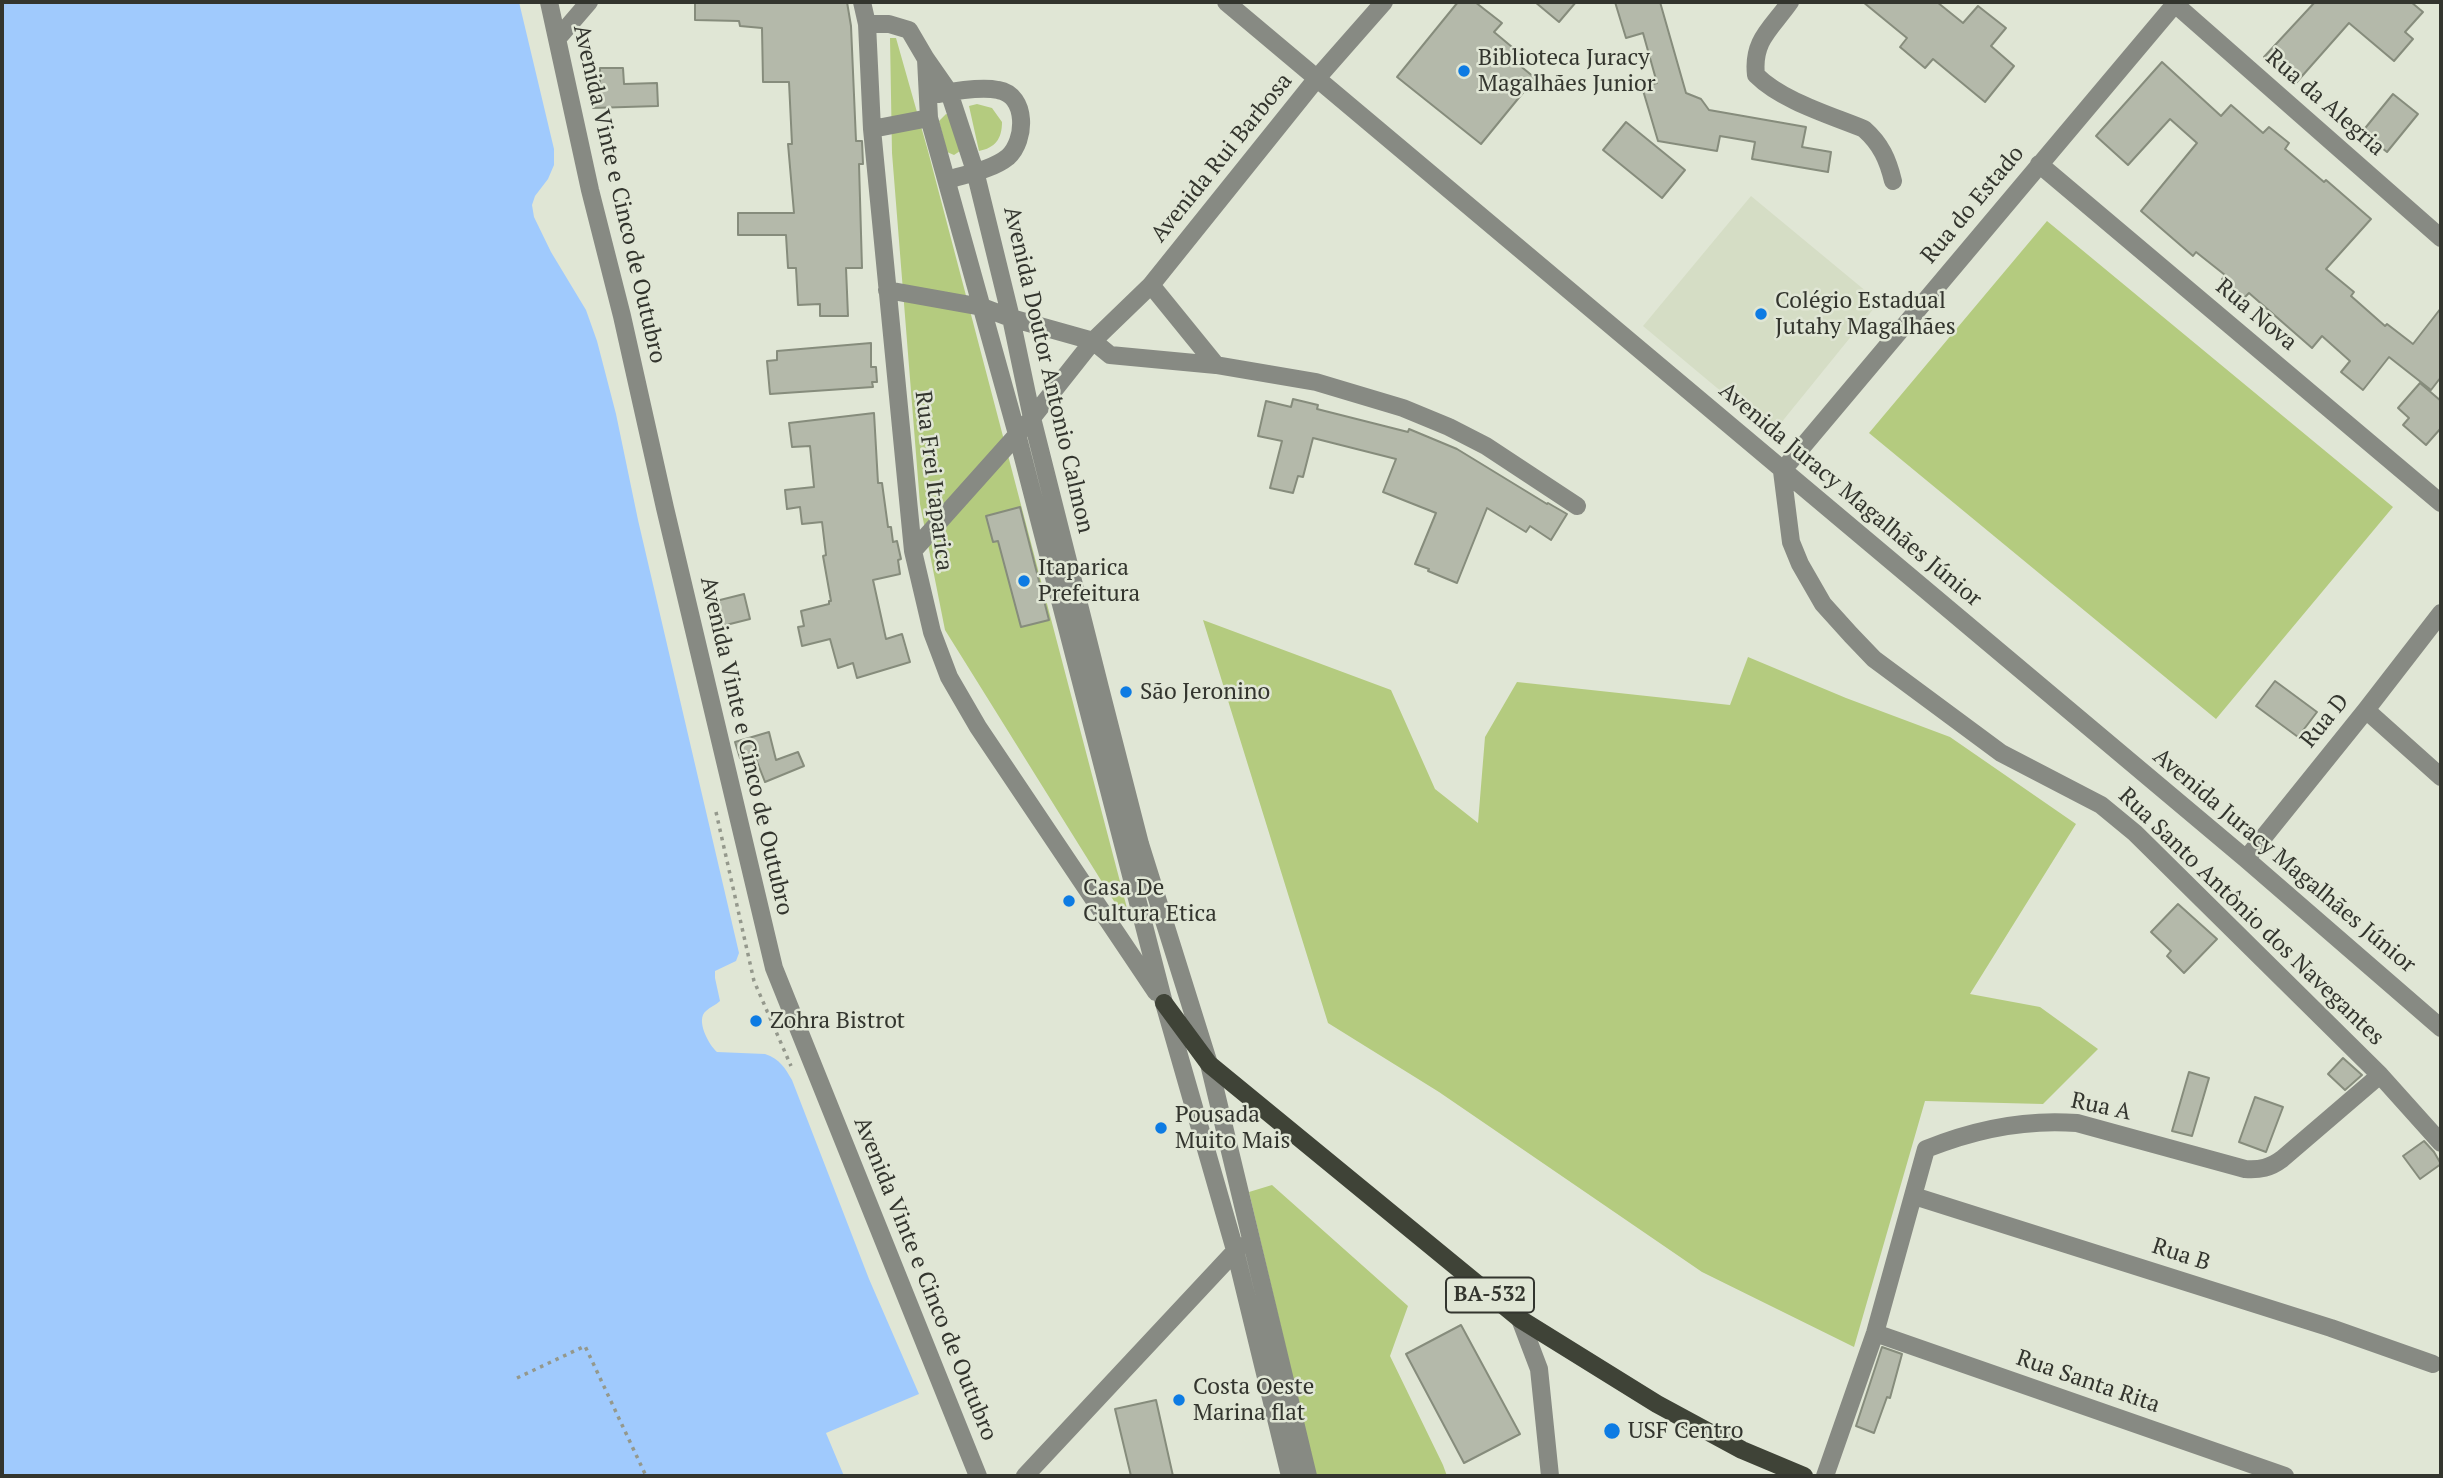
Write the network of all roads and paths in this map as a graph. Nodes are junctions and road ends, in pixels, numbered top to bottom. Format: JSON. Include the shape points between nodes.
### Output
{"nodes":[{"id":1,"x":549,"y":2,"type":"edge"},
{"id":2,"x":589,"y":2,"type":"edge"},
{"id":3,"x":862,"y":2,"type":"edge"},
{"id":4,"x":1226,"y":2,"type":"edge"},
{"id":5,"x":1384,"y":2,"type":"edge"},
{"id":6,"x":1790,"y":2,"type":"edge"},
{"id":7,"x":2175,"y":4,"type":"joint"},
{"id":8,"x":867,"y":24,"type":"junction"},
{"id":9,"x":558,"y":38,"type":"junction"},
{"id":10,"x":926,"y":59,"type":"junction"},
{"id":11,"x":1318,"y":77,"type":"junction"},
{"id":12,"x":949,"y":92,"type":"junction"},
{"id":13,"x":927,"y":97,"type":"junction"},
{"id":14,"x":929,"y":118,"type":"junction"},
{"id":15,"x":872,"y":129,"type":"junction"},
{"id":16,"x":2039,"y":164,"type":"junction"},
{"id":17,"x":975,"y":172,"type":"junction"},
{"id":18,"x":947,"y":180,"type":"junction"},
{"id":19,"x":1893,"y":181,"type":"dead end"},
{"id":20,"x":2441,"y":239,"type":"edge"},
{"id":21,"x":1151,"y":285,"type":"junction"},
{"id":22,"x":887,"y":290,"type":"junction"},
{"id":23,"x":982,"y":307,"type":"junction"},
{"id":24,"x":1011,"y":318,"type":"junction"},
{"id":25,"x":1093,"y":341,"type":"junction"},
{"id":26,"x":1216,"y":365,"type":"junction"},
{"id":27,"x":1032,"y":418,"type":"junction"},
{"id":28,"x":1017,"y":434,"type":"junction"},
{"id":29,"x":1782,"y":471,"type":"junction"},
{"id":30,"x":2441,"y":503,"type":"edge"},
{"id":31,"x":1577,"y":506,"type":"dead end"},
{"id":32,"x":913,"y":551,"type":"junction"},
{"id":33,"x":2441,"y":613,"type":"edge"},
{"id":34,"x":1091,"y":690,"type":"junction"},
{"id":35,"x":2366,"y":710,"type":"junction"},
{"id":36,"x":2441,"y":777,"type":"edge"},
{"id":37,"x":1132,"y":845,"type":"junction"},
{"id":38,"x":2246,"y":859,"type":"junction"},
{"id":39,"x":1164,"y":1003,"type":"junction"},
{"id":40,"x":2441,"y":1028,"type":"edge"},
{"id":41,"x":1209,"y":1064,"type":"junction"},
{"id":42,"x":2380,"y":1074,"type":"junction"},
{"id":43,"x":2441,"y":1143,"type":"edge"},
{"id":44,"x":1914,"y":1196,"type":"junction"},
{"id":45,"x":1250,"y":1236,"type":"junction"},
{"id":46,"x":1235,"y":1250,"type":"junction"},
{"id":47,"x":1520,"y":1319,"type":"junction"},
{"id":48,"x":1875,"y":1333,"type":"junction"},
{"id":49,"x":2433,"y":1364,"type":"dead end"},
{"id":50,"x":517,"y":1378,"type":"dead end"},
{"id":51,"x":646,"y":1476,"type":"edge"},
{"id":52,"x":978,"y":1476,"type":"edge"},
{"id":53,"x":1025,"y":1476,"type":"edge"},
{"id":54,"x":1290,"y":1476,"type":"edge"},
{"id":55,"x":1308,"y":1476,"type":"edge"},
{"id":56,"x":1550,"y":1476,"type":"edge"},
{"id":57,"x":1804,"y":1476,"type":"edge"},
{"id":58,"x":1825,"y":1476,"type":"edge"},
{"id":59,"x":2285,"y":1476,"type":"edge"}],
"edges":[{"from":1,"to":9,"type":"street","name":"Avenida Vinte e Cinco de Outubro"},
{"from":2,"to":9,"type":"street"},
{"from":3,"to":8,"type":"street","name":"Rua Frei Itaparica"},
{"from":4,"to":11,"type":"street","name":"Avenida Juracy Magalhães Júnior"},
{"from":5,"to":11,"type":"street","name":"Avenida Rui Barbosa"},
{"from":6,"to":19,"type":"street","via":[[1759,44],[1756,75],[1781,94],[1864,129],[1889,162]]},
{"from":7,"to":16,"type":"street","name":"Rua do Estado"},
{"from":7,"to":20,"type":"street","name":"Rua da Alegria"},
{"from":8,"to":10,"type":"street","name":"Avenida Doutor Antonio Calmon","number":"BA-532","via":[[909,30]]},
{"from":8,"to":15,"type":"street","name":"Rua Frei Itaparica","number":"BA-532"},
{"from":9,"to":52,"type":"street","name":"Avenida Vinte e Cinco de Outubro","via":[[774,968]]},
{"from":10,"to":12,"type":"street","name":"Avenida Doutor Antonio Calmon","number":"BA-532"},
{"from":10,"to":13,"type":"street","name":"Avenida Doutor Antonio Calmon","number":"BA-532"},
{"from":11,"to":21,"type":"street","name":"Avenida Rui Barbosa"},
{"from":11,"to":29,"type":"street","name":"Avenida Juracy Magalhães Júnior"},
{"from":12,"to":13,"type":"street"},
{"from":12,"to":17,"type":"street","name":"Avenida Doutor Antonio Calmon","number":"BA-532"},
{"from":12,"to":17,"type":"street","via":[[997,89],[1011,97],[1019,110],[1023,126],[1013,151]]},
{"from":13,"to":14,"type":"street","name":"Avenida Doutor Antonio Calmon","number":"BA-532"},
{"from":14,"to":15,"type":"street"},
{"from":14,"to":18,"type":"street","name":"Avenida Doutor Antonio Calmon","number":"BA-532"},
{"from":15,"to":22,"type":"street","name":"Rua Frei Itaparica","number":"BA-532"},
{"from":16,"to":29,"type":"street","name":"Rua do Estado"},
{"from":16,"to":30,"type":"street","name":"Rua Nova"},
{"from":17,"to":18,"type":"street"},
{"from":17,"to":24,"type":"street","name":"Avenida Doutor Antonio Calmon","number":"BA-532"},
{"from":18,"to":23,"type":"street","name":"Avenida Doutor Antonio Calmon","number":"BA-532"},
{"from":21,"to":25,"type":"street","name":"Avenida Rui Barbosa"},
{"from":21,"to":26,"type":"street"},
{"from":22,"to":23,"type":"street"},
{"from":22,"to":32,"type":"street","name":"Rua Frei Itaparica","number":"BA-532"},
{"from":23,"to":24,"type":"street"},
{"from":23,"to":28,"type":"street","name":"Avenida Doutor Antonio Calmon","number":"BA-532"},
{"from":24,"to":25,"type":"street"},
{"from":24,"to":27,"type":"street","name":"Avenida Doutor Antonio Calmon","number":"BA-532"},
{"from":25,"to":26,"type":"street","via":[[1110,355]]},
{"from":25,"to":27,"type":"street","name":"Avenida Rui Barbosa"},
{"from":26,"to":31,"type":"street","via":[[1316,382],[1403,408],[1486,446]]},
{"from":27,"to":28,"type":"street","name":"Avenida Rui Barbosa"},
{"from":27,"to":34,"type":"street","name":"Avenida Doutor Antonio Calmon","number":"BA-532"},
{"from":28,"to":32,"type":"street","name":"Avenida Rui Barbosa"},
{"from":28,"to":34,"type":"street","name":"Avenida Doutor Antonio Calmon","number":"BA-532"},
{"from":29,"to":38,"type":"street","name":"Avenida Juracy Magalhães Júnior"},
{"from":29,"to":42,"type":"street","name":"Rua Santo Antônio dos Navegantes","via":[[1791,542],[1800,564],[1823,604],[1874,659],[2001,753],[2101,805]]},
{"from":32,"to":39,"type":"street","name":"Rua Frei Itaparica","number":"BA-532","via":[[932,632],[953,685]]},
{"from":33,"to":35,"type":"street","name":"Rua D"},
{"from":34,"to":37,"type":"street","name":"Avenida Doutor Antonio Calmon","number":"BA-532"},
{"from":35,"to":36,"type":"street"},
{"from":35,"to":38,"type":"street","name":"Rua D"},
{"from":37,"to":39,"type":"street","name":"Avenida Doutor Antonio Calmon","number":"BA-532"},
{"from":37,"to":41,"type":"street","name":"Avenida Doutor Antonio Calmon","number":"BA-532"},
{"from":38,"to":40,"type":"street","name":"Avenida Juracy Magalhães Júnior"},
{"from":39,"to":41,"type":"main road","number":"BA-532"},
{"from":39,"to":46,"type":"street","name":"Avenida Doutor Antonio Calmon"},
{"from":41,"to":45,"type":"street","name":"Avenida Doutor Antonio Calmon"},
{"from":41,"to":47,"type":"main road","number":"BA-532"},
{"from":42,"to":43,"type":"street","name":"Rua Santo Antônio dos Navegantes"},
{"from":42,"to":44,"type":"street","name":"Rua A","via":[[2272,1166],[2259,1170],[2077,1124],[2044,1123],[1981,1131],[1926,1149]]},
{"from":44,"to":48,"type":"street","name":"Rua A"},
{"from":44,"to":49,"type":"street","name":"Rua B"},
{"from":45,"to":46,"type":"street"},
{"from":45,"to":55,"type":"street","name":"Avenida Doutor Antonio Calmon"},
{"from":46,"to":53,"type":"street"},
{"from":46,"to":54,"type":"street","name":"Avenida Doutor Antonio Calmon"},
{"from":47,"to":56,"type":"street","via":[[1539,1369]]},
{"from":47,"to":57,"type":"main road","number":"BA-532","via":[[1657,1404],[1742,1450]]},
{"from":48,"to":58,"type":"street","name":"Rua A"},
{"from":48,"to":59,"type":"street","name":"Rua Santa Rita"},
{"from":50,"to":51,"type":"path","via":[[585,1346]]}]}
